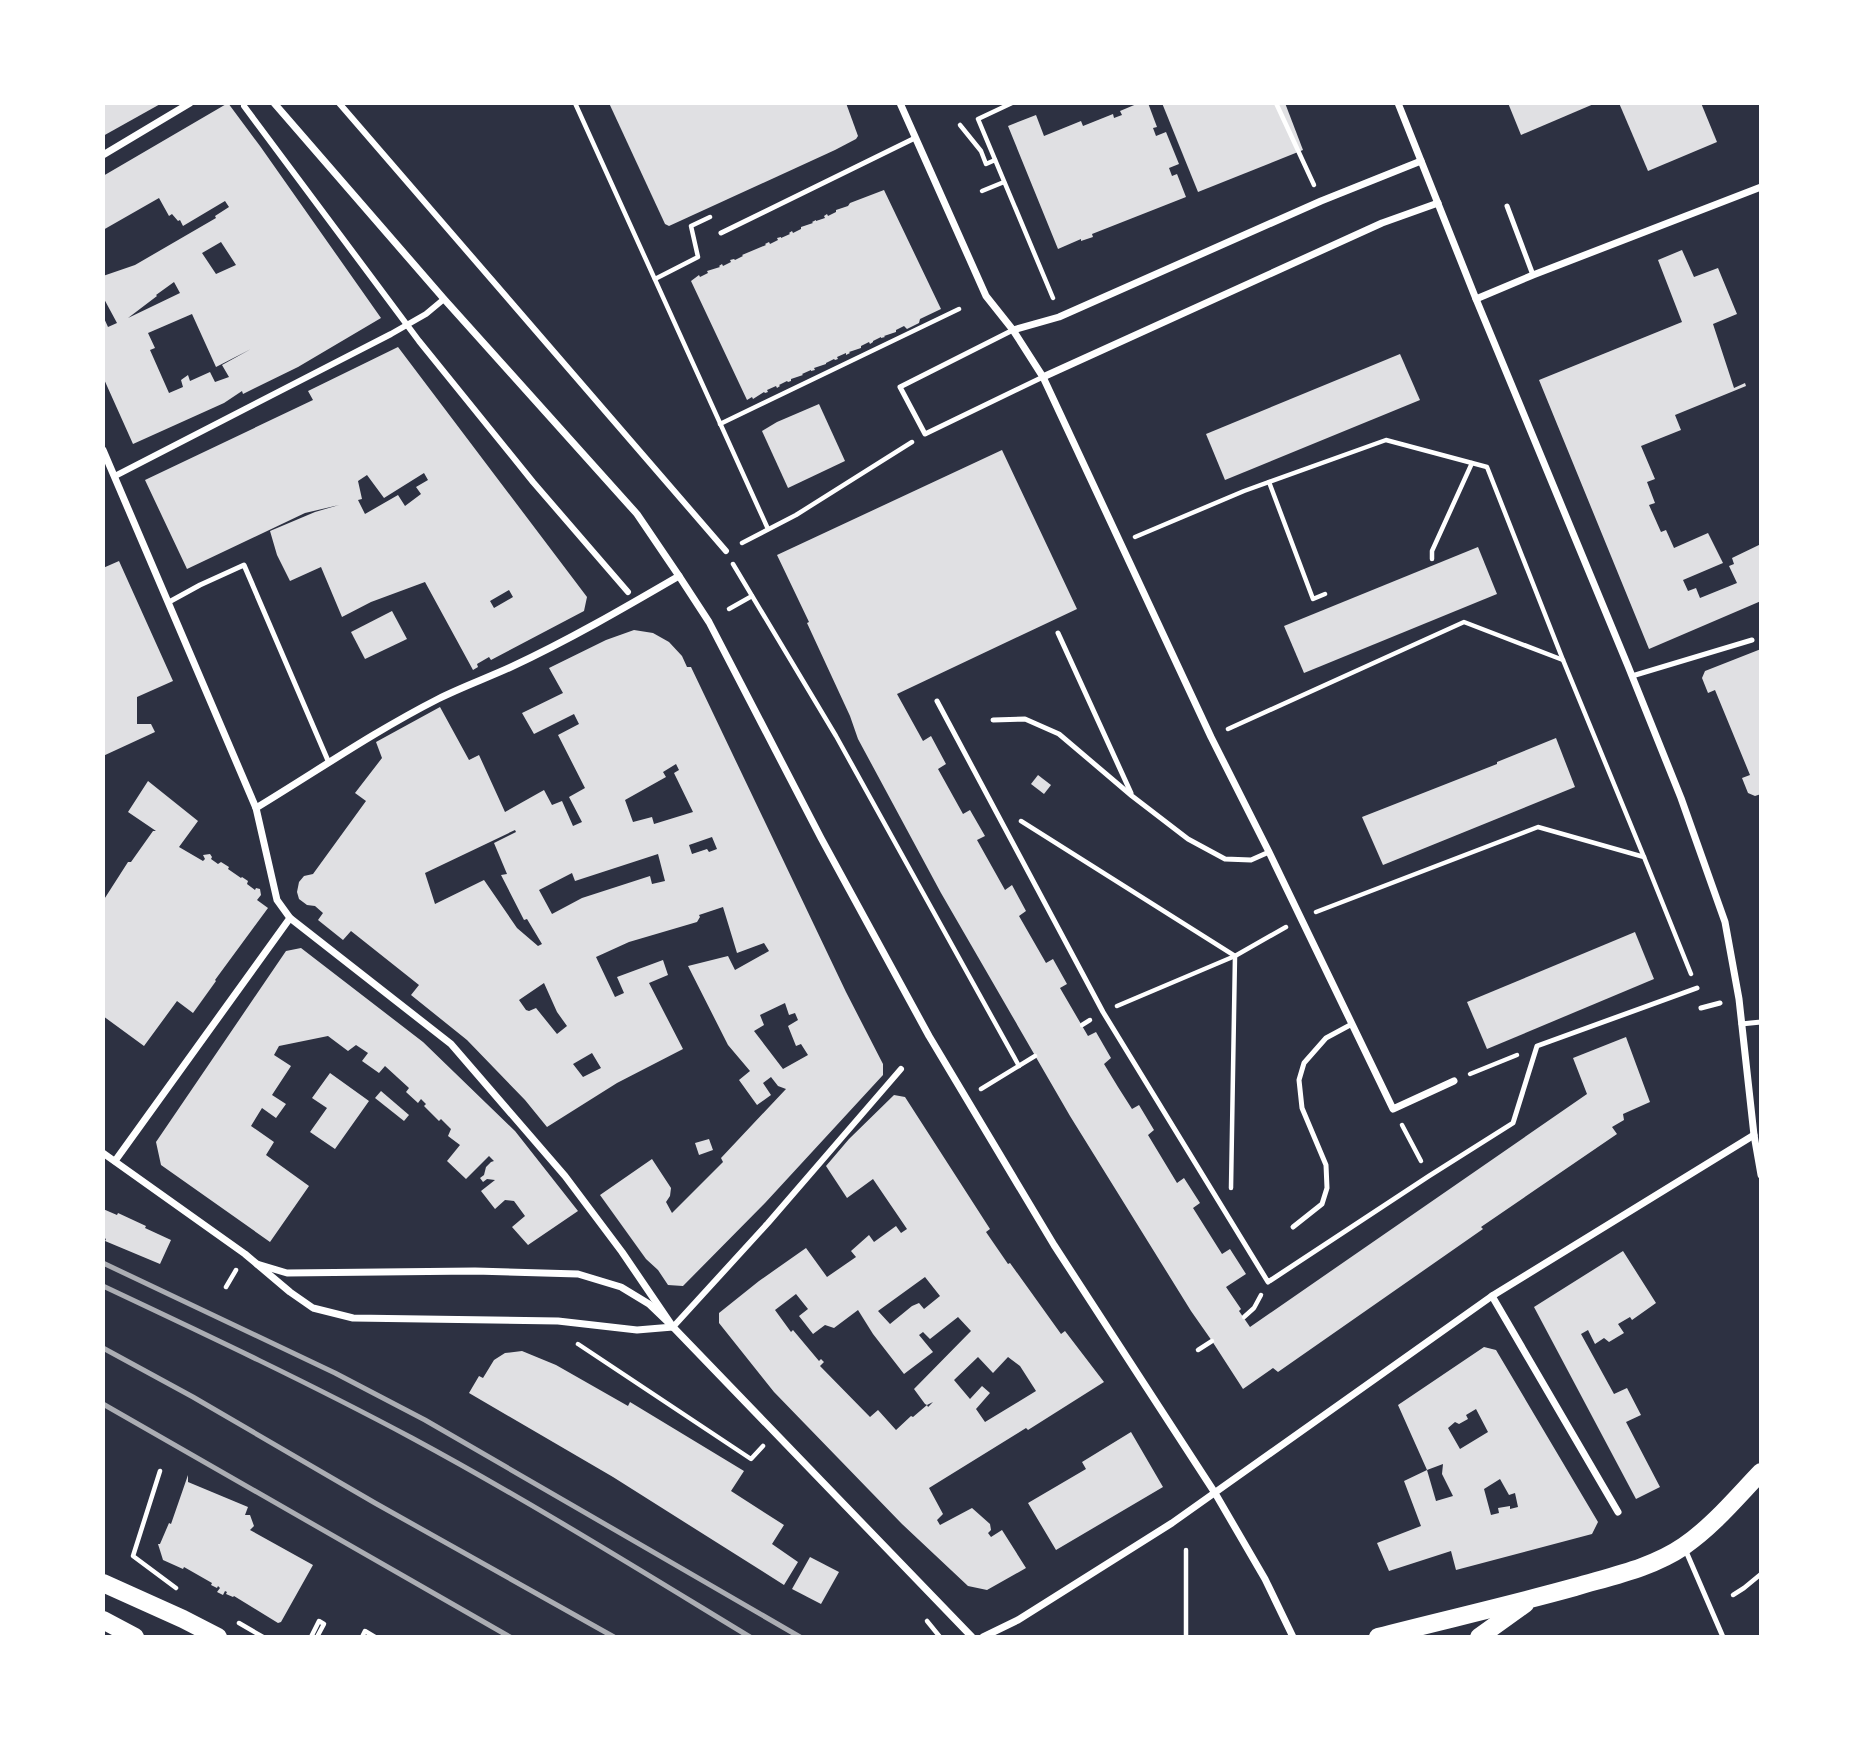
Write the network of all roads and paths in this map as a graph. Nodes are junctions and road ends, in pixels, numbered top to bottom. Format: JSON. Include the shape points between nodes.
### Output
{"nodes":[{"id":1,"x":190,"y":103,"type":"edge"},
{"id":2,"x":274,"y":103,"type":"edge"},
{"id":3,"x":339,"y":103,"type":"edge"},
{"id":4,"x":575,"y":103,"type":"edge"},
{"id":5,"x":900,"y":103,"type":"edge"},
{"id":6,"x":1012,"y":103,"type":"edge"},
{"id":7,"x":1276,"y":103,"type":"edge"},
{"id":8,"x":1398,"y":103,"type":"edge"},
{"id":9,"x":244,"y":106,"type":"dead end"},
{"id":10,"x":960,"y":125,"type":"dead end"},
{"id":11,"x":915,"y":138,"type":"junction"},
{"id":12,"x":103,"y":155,"type":"edge"},
{"id":13,"x":995,"y":160,"type":"junction"},
{"id":14,"x":1421,"y":161,"type":"junction"},
{"id":15,"x":1005,"y":181,"type":"junction"},
{"id":16,"x":1761,"y":187,"type":"edge"},
{"id":17,"x":982,"y":191,"type":"dead end"},
{"id":18,"x":1321,"y":201,"type":"junction"},
{"id":19,"x":1438,"y":203,"type":"junction"},
{"id":20,"x":1507,"y":205,"type":"dead end"},
{"id":21,"x":721,"y":233,"type":"dead end"},
{"id":22,"x":1533,"y":275,"type":"junction"},
{"id":23,"x":1053,"y":298,"type":"dead end"},
{"id":24,"x":444,"y":299,"type":"junction"},
{"id":25,"x":1476,"y":299,"type":"junction"},
{"id":26,"x":959,"y":309,"type":"dead end"},
{"id":27,"x":407,"y":325,"type":"junction"},
{"id":28,"x":1013,"y":330,"type":"junction"},
{"id":29,"x":1043,"y":377,"type":"junction"},
{"id":30,"x":720,"y":424,"type":"junction"},
{"id":31,"x":925,"y":434,"type":"junction"},
{"id":32,"x":103,"y":450,"type":"edge"},
{"id":33,"x":1472,"y":463,"type":"junction"},
{"id":34,"x":115,"y":476,"type":"junction"},
{"id":35,"x":1269,"y":482,"type":"junction"},
{"id":36,"x":796,"y":514,"type":"dead end"},
{"id":37,"x":768,"y":529,"type":"dead end"},
{"id":38,"x":1121,"y":543,"type":"junction"},
{"id":39,"x":726,"y":551,"type":"joint"},
{"id":40,"x":1432,"y":559,"type":"dead end"},
{"id":41,"x":679,"y":576,"type":"junction"},
{"id":42,"x":628,"y":593,"type":"dead end"},
{"id":43,"x":1325,"y":594,"type":"dead end"},
{"id":44,"x":752,"y":596,"type":"junction"},
{"id":45,"x":169,"y":602,"type":"junction"},
{"id":46,"x":729,"y":609,"type":"dead end"},
{"id":47,"x":1058,"y":633,"type":"dead end"},
{"id":48,"x":1752,"y":640,"type":"dead end"},
{"id":49,"x":1563,"y":660,"type":"junction"},
{"id":50,"x":1632,"y":677,"type":"junction"},
{"id":51,"x":937,"y":701,"type":"dead end"},
{"id":52,"x":993,"y":720,"type":"dead end"},
{"id":53,"x":1211,"y":737,"type":"junction"},
{"id":54,"x":330,"y":763,"type":"junction"},
{"id":55,"x":1132,"y":796,"type":"junction"},
{"id":56,"x":990,"y":801,"type":"junction"},
{"id":57,"x":256,"y":808,"type":"junction"},
{"id":58,"x":1269,"y":852,"type":"junction"},
{"id":59,"x":1644,"y":857,"type":"junction"},
{"id":60,"x":290,"y":918,"type":"junction"},
{"id":61,"x":1301,"y":918,"type":"junction"},
{"id":62,"x":1235,"y":956,"type":"junction"},
{"id":63,"x":1697,"y":988,"type":"joint"},
{"id":64,"x":1720,"y":1003,"type":"dead end"},
{"id":65,"x":1701,"y":1008,"type":"dead end"},
{"id":66,"x":1103,"y":1012,"type":"junction"},
{"id":67,"x":1761,"y":1022,"type":"edge"},
{"id":68,"x":1352,"y":1024,"type":"junction"},
{"id":69,"x":1741,"y":1024,"type":"junction"},
{"id":70,"x":1537,"y":1046,"type":"junction"},
{"id":71,"x":1035,"y":1056,"type":"dead end"},
{"id":72,"x":1019,"y":1066,"type":"junction"},
{"id":73,"x":901,"y":1069,"type":"dead end"},
{"id":74,"x":1454,"y":1081,"type":"joint"},
{"id":75,"x":966,"y":1099,"type":"junction"},
{"id":76,"x":1393,"y":1109,"type":"junction"},
{"id":77,"x":1754,"y":1135,"type":"junction"},
{"id":78,"x":103,"y":1153,"type":"edge"},
{"id":79,"x":115,"y":1161,"type":"junction"},
{"id":80,"x":1761,"y":1175,"type":"edge"},
{"id":81,"x":1429,"y":1176,"type":"junction"},
{"id":82,"x":1230,"y":1221,"type":"junction"},
{"id":83,"x":1293,"y":1227,"type":"dead end"},
{"id":84,"x":257,"y":1264,"type":"junction"},
{"id":85,"x":1268,"y":1282,"type":"junction"},
{"id":86,"x":1492,"y":1296,"type":"junction"},
{"id":87,"x":1244,"y":1317,"type":"dead end"},
{"id":88,"x":673,"y":1326,"type":"junction"},
{"id":89,"x":1212,"y":1341,"type":"dead end"},
{"id":90,"x":579,"y":1344,"type":"dead end"},
{"id":91,"x":1198,"y":1350,"type":"dead end"},
{"id":92,"x":773,"y":1443,"type":"dead end"},
{"id":93,"x":160,"y":1471,"type":"dead end"},
{"id":94,"x":1757,"y":1481,"type":"edge"},
{"id":95,"x":1215,"y":1493,"type":"junction"},
{"id":96,"x":1618,"y":1512,"type":"dead end"},
{"id":97,"x":1684,"y":1546,"type":"junction"},
{"id":98,"x":1186,"y":1550,"type":"dead end"},
{"id":99,"x":133,"y":1556,"type":"dead end"},
{"id":100,"x":1761,"y":1574,"type":"edge"},
{"id":101,"x":103,"y":1583,"type":"edge"},
{"id":102,"x":1733,"y":1595,"type":"dead end"},
{"id":103,"x":1534,"y":1598,"type":"junction"},
{"id":104,"x":926,"y":1619,"type":"dead end"},
{"id":105,"x":103,"y":1620,"type":"edge"},
{"id":106,"x":135,"y":1637,"type":"edge"},
{"id":107,"x":218,"y":1637,"type":"edge"},
{"id":108,"x":310,"y":1637,"type":"edge"},
{"id":109,"x":317,"y":1637,"type":"edge"},
{"id":110,"x":362,"y":1637,"type":"edge"},
{"id":111,"x":374,"y":1637,"type":"edge"},
{"id":112,"x":940,"y":1637,"type":"edge"},
{"id":113,"x":972,"y":1637,"type":"edge"},
{"id":114,"x":983,"y":1637,"type":"edge"},
{"id":115,"x":1186,"y":1637,"type":"edge"},
{"id":116,"x":1293,"y":1637,"type":"edge"},
{"id":117,"x":1378,"y":1637,"type":"edge"},
{"id":118,"x":1479,"y":1637,"type":"edge"},
{"id":119,"x":1723,"y":1637,"type":"edge"}],
"edges":[{"from":1,"to":12,"type":"street"},
{"from":2,"to":24,"type":"street"},
{"from":3,"to":39,"type":"street"},
{"from":4,"to":30,"type":"path"},
{"from":5,"to":11,"type":"street"},
{"from":6,"to":13,"type":"path","via":[[978,119]]},
{"from":7,"to":18,"type":"path"},
{"from":8,"to":14,"type":"street"},
{"from":9,"to":27,"type":"street"},
{"from":10,"to":13,"type":"path","via":[[986,164]]},
{"from":11,"to":21,"type":"lane"},
{"from":11,"to":28,"type":"street","via":[[986,296]]},
{"from":13,"to":15,"type":"path"},
{"from":14,"to":18,"type":"street"},
{"from":14,"to":19,"type":"street"},
{"from":15,"to":17,"type":"path"},
{"from":15,"to":23,"type":"path"},
{"from":16,"to":22,"type":"street"},
{"from":18,"to":28,"type":"street","via":[[1059,317]]},
{"from":19,"to":25,"type":"street"},
{"from":19,"to":29,"type":"street","via":[[1382,223]]},
{"from":20,"to":22,"type":"lane"},
{"from":22,"to":25,"type":"street"},
{"from":24,"to":27,"type":"street"},
{"from":24,"to":41,"type":"street","via":[[637,514]]},
{"from":25,"to":50,"type":"street"},
{"from":26,"to":30,"type":"path"},
{"from":27,"to":34,"type":"street"},
{"from":27,"to":42,"type":"street"},
{"from":28,"to":29,"type":"street"},
{"from":28,"to":31,"type":"lane","via":[[900,387]]},
{"from":29,"to":31,"type":"lane"},
{"from":29,"to":38,"type":"street"},
{"from":30,"to":37,"type":"path"},
{"from":31,"to":36,"type":"path"},
{"from":32,"to":34,"type":"street"},
{"from":33,"to":35,"type":"path","via":[[1386,440]]},
{"from":33,"to":40,"type":"path"},
{"from":33,"to":49,"type":"path","via":[[1487,467]]},
{"from":34,"to":45,"type":"street"},
{"from":35,"to":38,"type":"path"},
{"from":35,"to":43,"type":"path","via":[[1312,599]]},
{"from":38,"to":53,"type":"street"},
{"from":39,"to":44,"type":"path"},
{"from":41,"to":54,"type":"street","via":[[512,667],[439,699]]},
{"from":41,"to":75,"type":"street","via":[[709,622]]},
{"from":44,"to":46,"type":"path"},
{"from":44,"to":72,"type":"path","via":[[836,736]]},
{"from":45,"to":54,"type":"lane","via":[[244,565]]},
{"from":45,"to":57,"type":"street"},
{"from":47,"to":55,"type":"lane"},
{"from":48,"to":50,"type":"lane"},
{"from":49,"to":53,"type":"path","via":[[1464,622]]},
{"from":49,"to":59,"type":"path"},
{"from":50,"to":69,"type":"street","via":[[1725,922]]},
{"from":51,"to":56,"type":"lane"},
{"from":52,"to":55,"type":"lane","via":[[1025,719],[1059,734]]},
{"from":53,"to":58,"type":"street"},
{"from":54,"to":57,"type":"street"},
{"from":55,"to":58,"type":"lane","via":[[1188,839],[1225,859],[1251,860]]},
{"from":56,"to":62,"type":"path"},
{"from":56,"to":66,"type":"lane"},
{"from":57,"to":60,"type":"street","via":[[277,900]]},
{"from":58,"to":61,"type":"street"},
{"from":59,"to":61,"type":"path","via":[[1538,827]]},
{"from":59,"to":63,"type":"path"},
{"from":60,"to":79,"type":"street"},
{"from":60,"to":88,"type":"street","via":[[451,1044],[565,1175]]},
{"from":61,"to":62,"type":"path"},
{"from":61,"to":68,"type":"street"},
{"from":62,"to":66,"type":"path"},
{"from":62,"to":82,"type":"path"},
{"from":63,"to":70,"type":"lane"},
{"from":64,"to":65,"type":"lane"},
{"from":66,"to":82,"type":"lane"},
{"from":67,"to":69,"type":"lane"},
{"from":68,"to":76,"type":"street"},
{"from":68,"to":83,"type":"lane","via":[[1326,1038],[1304,1063],[1299,1080],[1302,1108],[1326,1165],[1326,1188],[1322,1204]]},
{"from":69,"to":77,"type":"street"},
{"from":70,"to":74,"type":"path"},
{"from":70,"to":81,"type":"lane","via":[[1513,1123]]},
{"from":71,"to":72,"type":"path"},
{"from":72,"to":75,"type":"path"},
{"from":73,"to":88,"type":"street"},
{"from":74,"to":76,"type":"street"},
{"from":75,"to":95,"type":"street","via":[[1054,1245]]},
{"from":76,"to":81,"type":"path"},
{"from":77,"to":80,"type":"street"},
{"from":77,"to":86,"type":"street"},
{"from":78,"to":79,"type":"street"},
{"from":79,"to":84,"type":"street"},
{"from":81,"to":85,"type":"lane"},
{"from":82,"to":85,"type":"lane"},
{"from":84,"to":88,"type":"street","via":[[287,1273],[578,1274],[621,1286]]},
{"from":84,"to":88,"type":"street","via":[[313,1308],[352,1318],[558,1321],[637,1330]]},
{"from":85,"to":87,"type":"path"},
{"from":86,"to":95,"type":"street"},
{"from":86,"to":96,"type":"street"},
{"from":88,"to":113,"type":"street"},
{"from":89,"to":91,"type":"path"},
{"from":90,"to":92,"type":"path","via":[[751,1459]]},
{"from":93,"to":99,"type":"path"},
{"from":94,"to":97,"type":"main road"},
{"from":95,"to":114,"type":"street","via":[[1018,1620]]},
{"from":95,"to":116,"type":"street"},
{"from":97,"to":103,"type":"main road","via":[[1658,1561]]},
{"from":97,"to":119,"type":"lane"},
{"from":98,"to":115,"type":"path"},
{"from":100,"to":102,"type":"path"},
{"from":101,"to":107,"type":"main road"},
{"from":103,"to":117,"type":"main road"},
{"from":103,"to":118,"type":"main road"},
{"from":104,"to":112,"type":"path"},
{"from":105,"to":106,"type":"main road"},
{"from":108,"to":109,"type":"path","via":[[319,1621],[324,1624]]},
{"from":110,"to":111,"type":"path","via":[[365,1631]]}]}
